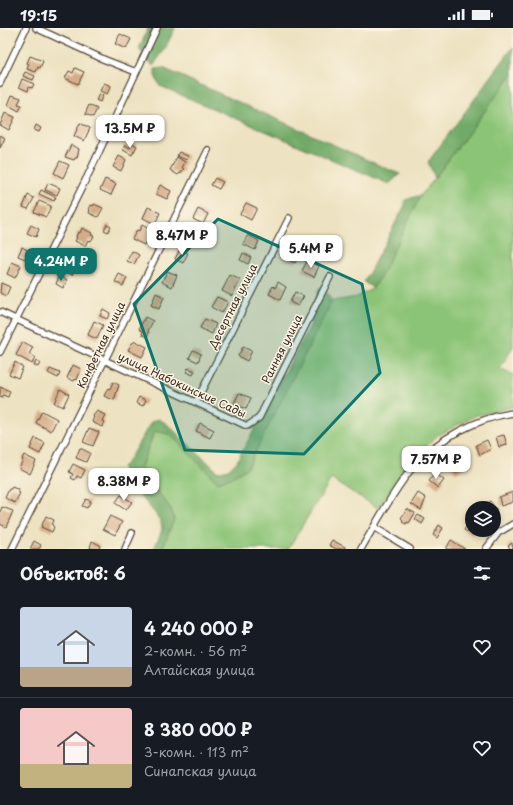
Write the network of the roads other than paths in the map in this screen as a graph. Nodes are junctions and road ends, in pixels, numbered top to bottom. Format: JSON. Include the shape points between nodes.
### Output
{"nodes":[{"id":1,"x":26,"y":28,"type":"edge"},
{"id":2,"x":157,"y":28,"type":"edge"},
{"id":3,"x":39,"y":29,"type":"edge"},
{"id":4,"x":136,"y":72,"type":"junction"},
{"id":5,"x":0,"y":83,"type":"edge"},
{"id":6,"x":208,"y":150,"type":"dead end"},
{"id":7,"x":288,"y":218,"type":"dead end"},
{"id":8,"x":330,"y":277,"type":"dead end"},
{"id":9,"x":0,"y":312,"type":"edge"},
{"id":10,"x":16,"y":319,"type":"junction"},
{"id":11,"x":0,"y":352,"type":"edge"},
{"id":12,"x":105,"y":361,"type":"junction"},
{"id":13,"x":196,"y":402,"type":"junction"},
{"id":14,"x":513,"y":413,"type":"edge"},
{"id":15,"x":247,"y":426,"type":"joint"},
{"id":16,"x":513,"y":524,"type":"edge"},
{"id":17,"x":374,"y":527,"type":"junction"},
{"id":18,"x":132,"y":533,"type":"dead end"},
{"id":19,"x":12,"y":549,"type":"edge"},
{"id":20,"x":125,"y":549,"type":"edge"},
{"id":21,"x":361,"y":549,"type":"edge"},
{"id":22,"x":410,"y":549,"type":"edge"},
{"id":23,"x":486,"y":549,"type":"edge"}],
"edges":[{"from":1,"to":5,"type":"street"},
{"from":2,"to":4,"type":"street"},
{"from":3,"to":4,"type":"street"},
{"from":4,"to":10,"type":"street"},
{"from":6,"to":12,"type":"street","name":"Конфетная улица"},
{"from":7,"to":13,"type":"street","name":"Десертная улица"},
{"from":8,"to":15,"type":"street","name":"Ранняя улица","via":[[259,418]]},
{"from":9,"to":10,"type":"street","name":"улица Набокинские Сады"},
{"from":10,"to":11,"type":"street"},
{"from":10,"to":12,"type":"street","name":"улица Набокинские Сады"},
{"from":12,"to":13,"type":"street","name":"улица Набокинские Сады"},
{"from":12,"to":19,"type":"street","name":"Конфетная улица"},
{"from":13,"to":15,"type":"street","name":"улица Набокинские Сады"},
{"from":14,"to":17,"type":"street","via":[[473,423],[450,436],[422,458],[404,479]]},
{"from":16,"to":23,"type":"street","via":[[498,533]]},
{"from":17,"to":21,"type":"street"},
{"from":17,"to":22,"type":"street"},
{"from":18,"to":20,"type":"street"}]}
